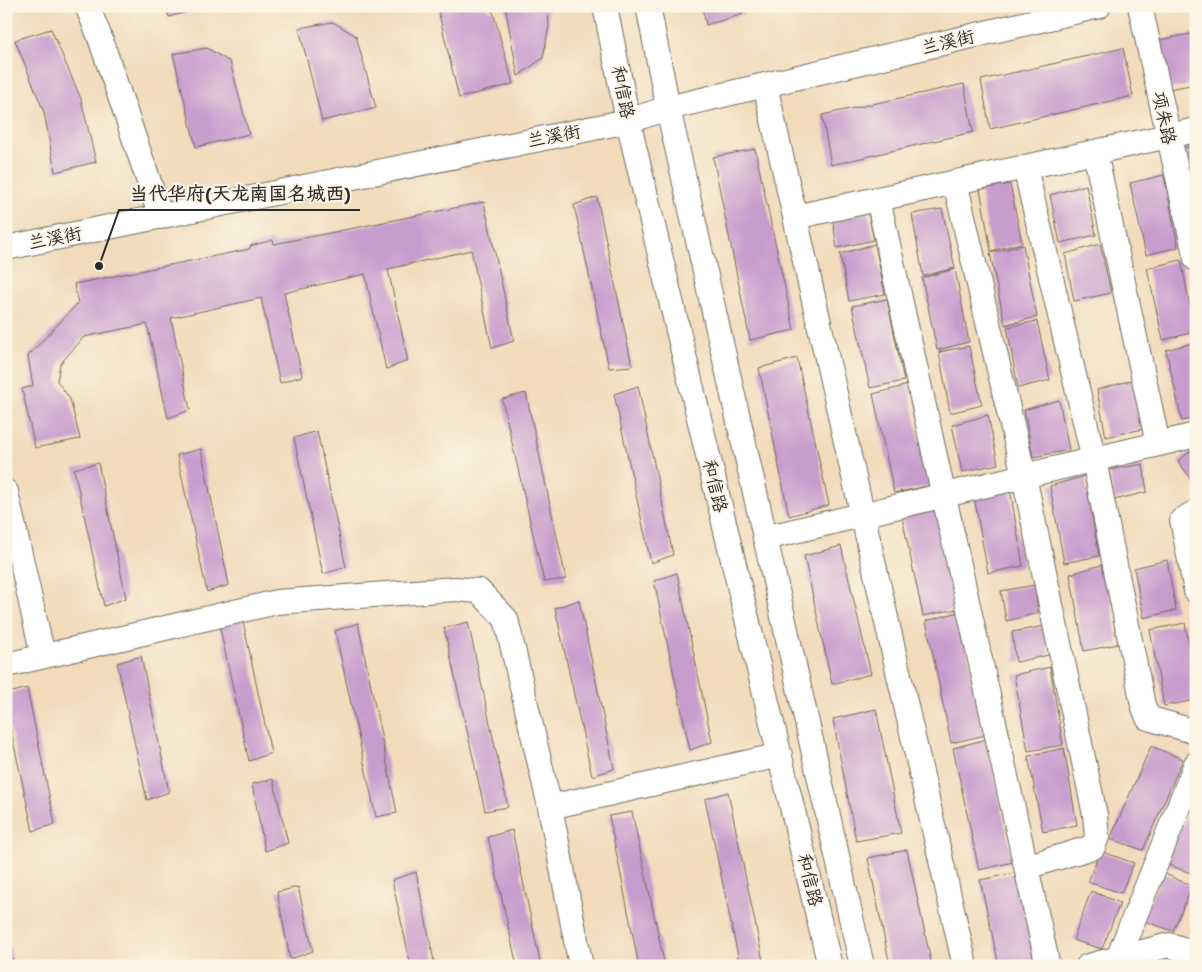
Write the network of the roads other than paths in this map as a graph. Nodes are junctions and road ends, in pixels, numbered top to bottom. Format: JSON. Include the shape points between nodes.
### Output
{"nodes":[{"id":1,"x":87,"y":6,"type":"edge"},
{"id":2,"x":100,"y":6,"type":"edge"},
{"id":3,"x":605,"y":6,"type":"edge"},
{"id":4,"x":648,"y":6,"type":"edge"},
{"id":5,"x":1099,"y":6,"type":"edge"},
{"id":6,"x":1140,"y":6,"type":"edge"},
{"id":7,"x":765,"y":85,"type":"junction"},
{"id":8,"x":668,"y":108,"type":"junction"},
{"id":9,"x":628,"y":121,"type":"junction"},
{"id":10,"x":1196,"y":130,"type":"edge"},
{"id":11,"x":1168,"y":136,"type":"junction"},
{"id":12,"x":1095,"y":152,"type":"junction"},
{"id":13,"x":1025,"y":167,"type":"junction"},
{"id":14,"x":955,"y":182,"type":"junction"},
{"id":15,"x":878,"y":199,"type":"junction"},
{"id":16,"x":168,"y":214,"type":"junction"},
{"id":17,"x":795,"y":217,"type":"junction"},
{"id":18,"x":6,"y":248,"type":"edge"},
{"id":19,"x":1196,"y":259,"type":"edge"},
{"id":20,"x":1196,"y":435,"type":"edge"},
{"id":21,"x":1158,"y":444,"type":"junction"},
{"id":22,"x":1094,"y":460,"type":"junction"},
{"id":23,"x":1024,"y":476,"type":"junction"},
{"id":24,"x":6,"y":492,"type":"edge"},
{"id":25,"x":944,"y":495,"type":"junction"},
{"id":26,"x":1196,"y":512,"type":"edge"},
{"id":27,"x":863,"y":515,"type":"junction"},
{"id":28,"x":766,"y":538,"type":"junction"},
{"id":29,"x":1196,"y":590,"type":"edge"},
{"id":30,"x":43,"y":656,"type":"junction"},
{"id":31,"x":6,"y":665,"type":"edge"},
{"id":32,"x":1196,"y":732,"type":"edge"},
{"id":33,"x":780,"y":756,"type":"junction"},
{"id":34,"x":1196,"y":764,"type":"edge"},
{"id":35,"x":550,"y":807,"type":"junction"},
{"id":36,"x":1026,"y":867,"type":"junction"},
{"id":37,"x":1196,"y":953,"type":"edge"},
{"id":38,"x":1118,"y":958,"type":"junction"},
{"id":39,"x":581,"y":966,"type":"edge"},
{"id":40,"x":830,"y":966,"type":"edge"},
{"id":41,"x":862,"y":966,"type":"edge"},
{"id":42,"x":965,"y":966,"type":"edge"},
{"id":43,"x":1048,"y":966,"type":"edge"},
{"id":44,"x":1088,"y":966,"type":"edge"}],
"edges":[{"from":1,"to":16,"type":"street"},
{"from":2,"to":16,"type":"street"},
{"from":3,"to":9,"type":"street","name":"和信路"},
{"from":4,"to":8,"type":"street","name":"和信路"},
{"from":5,"to":7,"type":"street","name":"兰溪街"},
{"from":6,"to":11,"type":"street","name":"项朱路"},
{"from":7,"to":8,"type":"street","name":"兰溪街"},
{"from":7,"to":17,"type":"street"},
{"from":8,"to":9,"type":"street","name":"兰溪街"},
{"from":8,"to":28,"type":"street","name":"和信路"},
{"from":9,"to":16,"type":"street","name":"兰溪街"},
{"from":9,"to":33,"type":"street","name":"和信路"},
{"from":10,"to":11,"type":"street"},
{"from":11,"to":12,"type":"street"},
{"from":11,"to":19,"type":"street","name":"项朱路"},
{"from":12,"to":13,"type":"street"},
{"from":12,"to":21,"type":"street"},
{"from":13,"to":14,"type":"street"},
{"from":13,"to":22,"type":"street"},
{"from":14,"to":15,"type":"street"},
{"from":14,"to":23,"type":"street"},
{"from":15,"to":17,"type":"street"},
{"from":15,"to":25,"type":"street"},
{"from":16,"to":18,"type":"street","name":"兰溪街"},
{"from":17,"to":27,"type":"street"},
{"from":20,"to":21,"type":"street"},
{"from":21,"to":22,"type":"street"},
{"from":22,"to":23,"type":"street"},
{"from":22,"to":32,"type":"street","via":[[1148,718]]},
{"from":23,"to":25,"type":"street"},
{"from":23,"to":36,"type":"street","via":[[1096,815],[1097,837],[1093,847]]},
{"from":24,"to":30,"type":"street"},
{"from":25,"to":27,"type":"street"},
{"from":25,"to":36,"type":"street"},
{"from":26,"to":29,"type":"street","via":[[1182,520]]},
{"from":27,"to":28,"type":"street"},
{"from":27,"to":42,"type":"street"},
{"from":28,"to":41,"type":"street","name":"和信路"},
{"from":30,"to":31,"type":"street"},
{"from":30,"to":35,"type":"street","via":[[277,602],[455,589],[479,591],[506,620]]},
{"from":33,"to":35,"type":"street"},
{"from":33,"to":40,"type":"street","name":"和信路"},
{"from":34,"to":38,"type":"street"},
{"from":35,"to":39,"type":"street"},
{"from":36,"to":43,"type":"street"},
{"from":37,"to":38,"type":"street","via":[[1169,945]]},
{"from":38,"to":44,"type":"street"}]}
